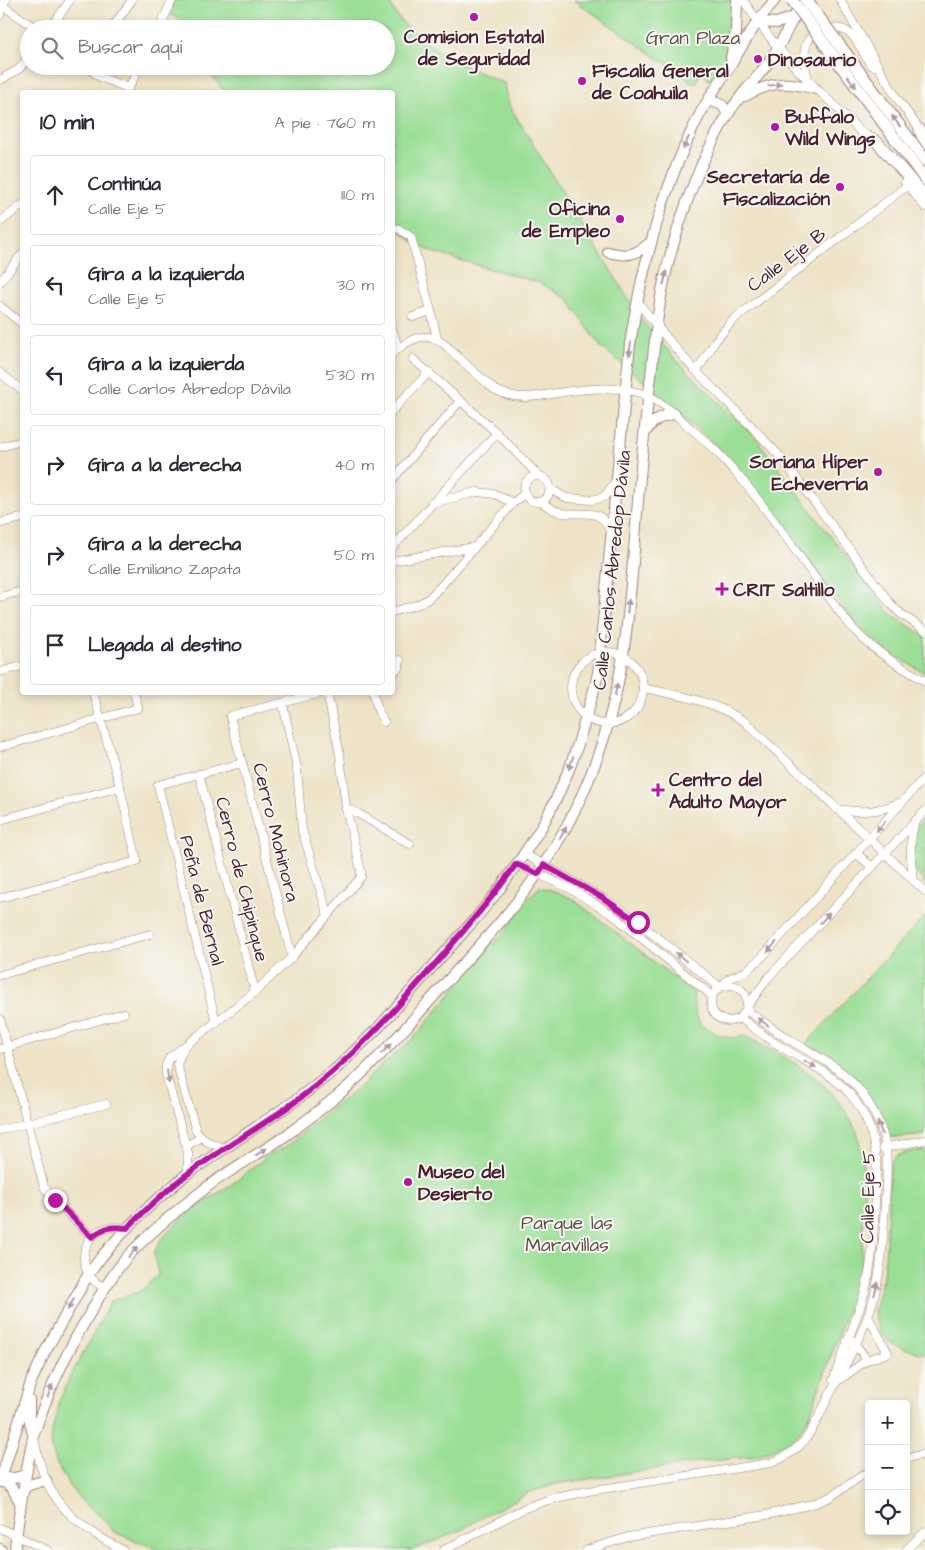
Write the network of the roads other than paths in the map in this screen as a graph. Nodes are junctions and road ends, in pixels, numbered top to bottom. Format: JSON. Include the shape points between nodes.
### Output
{"nodes":[{"id":1,"x":70,"y":0,"type":"edge"},
{"id":2,"x":132,"y":0,"type":"edge"},
{"id":3,"x":172,"y":0,"type":"edge"},
{"id":4,"x":737,"y":0,"type":"edge"},
{"id":5,"x":743,"y":0,"type":"edge"},
{"id":6,"x":775,"y":0,"type":"edge"},
{"id":7,"x":792,"y":0,"type":"edge"},
{"id":8,"x":805,"y":0,"type":"edge"},
{"id":9,"x":840,"y":0,"type":"edge"},
{"id":10,"x":2,"y":3,"type":"edge"},
{"id":11,"x":0,"y":16,"type":"edge"},
{"id":12,"x":794,"y":17,"type":"junction"},
{"id":13,"x":25,"y":20,"type":"edge"},
{"id":14,"x":56,"y":20,"type":"edge"},
{"id":15,"x":118,"y":20,"type":"edge"},
{"id":16,"x":163,"y":20,"type":"edge"},
{"id":17,"x":757,"y":22,"type":"junction"},
{"id":18,"x":778,"y":48,"type":"junction"},
{"id":19,"x":878,"y":66,"type":"junction"},
{"id":20,"x":20,"y":68,"type":"edge"},
{"id":21,"x":728,"y":68,"type":"junction"},
{"id":22,"x":98,"y":75,"type":"edge"},
{"id":23,"x":135,"y":75,"type":"edge"},
{"id":24,"x":0,"y":80,"type":"edge"},
{"id":25,"x":813,"y":85,"type":"junction"},
{"id":26,"x":127,"y":90,"type":"edge"},
{"id":27,"x":709,"y":100,"type":"junction"},
{"id":28,"x":737,"y":100,"type":"junction"},
{"id":29,"x":728,"y":114,"type":"junction"},
{"id":30,"x":923,"y":130,"type":"edge"},
{"id":31,"x":865,"y":136,"type":"junction"},
{"id":32,"x":925,"y":145,"type":"edge"},
{"id":33,"x":925,"y":160,"type":"edge"},
{"id":34,"x":925,"y":179,"type":"edge"},
{"id":35,"x":908,"y":185,"type":"junction"},
{"id":36,"x":925,"y":196,"type":"edge"},
{"id":37,"x":20,"y":207,"type":"edge"},
{"id":38,"x":925,"y":207,"type":"edge"},
{"id":39,"x":0,"y":222,"type":"edge"},
{"id":40,"x":395,"y":228,"type":"edge"},
{"id":41,"x":651,"y":242,"type":"junction"},
{"id":42,"x":608,"y":252,"type":"dead end"},
{"id":43,"x":20,"y":257,"type":"edge"},
{"id":44,"x":0,"y":282,"type":"edge"},
{"id":45,"x":637,"y":301,"type":"junction"},
{"id":46,"x":0,"y":306,"type":"edge"},
{"id":47,"x":431,"y":310,"type":"junction"},
{"id":48,"x":413,"y":317,"type":"dead end"},
{"id":49,"x":20,"y":322,"type":"edge"},
{"id":50,"x":656,"y":326,"type":"junction"},
{"id":51,"x":437,"y":339,"type":"junction"},
{"id":52,"x":395,"y":351,"type":"edge"},
{"id":53,"x":413,"y":359,"type":"dead end"},
{"id":54,"x":697,"y":371,"type":"junction"},
{"id":55,"x":0,"y":372,"type":"edge"},
{"id":56,"x":428,"y":373,"type":"junction"},
{"id":57,"x":20,"y":388,"type":"edge"},
{"id":58,"x":625,"y":390,"type":"junction"},
{"id":59,"x":648,"y":395,"type":"junction"},
{"id":60,"x":460,"y":401,"type":"junction"},
{"id":61,"x":395,"y":408,"type":"edge"},
{"id":62,"x":675,"y":414,"type":"junction"},
{"id":63,"x":496,"y":433,"type":"junction"},
{"id":64,"x":643,"y":436,"type":"junction"},
{"id":65,"x":0,"y":437,"type":"edge"},
{"id":66,"x":20,"y":441,"type":"edge"},
{"id":67,"x":9,"y":444,"type":"junction"},
{"id":68,"x":0,"y":447,"type":"edge"},
{"id":69,"x":539,"y":476,"type":"junction"},
{"id":70,"x":395,"y":477,"type":"edge"},
{"id":71,"x":617,"y":480,"type":"junction"},
{"id":72,"x":550,"y":488,"type":"junction"},
{"id":73,"x":524,"y":494,"type":"junction"},
{"id":74,"x":592,"y":500,"type":"junction"},
{"id":75,"x":541,"y":502,"type":"junction"},
{"id":76,"x":432,"y":503,"type":"junction"},
{"id":77,"x":513,"y":503,"type":"junction"},
{"id":78,"x":590,"y":514,"type":"junction"},
{"id":79,"x":20,"y":518,"type":"edge"},
{"id":80,"x":0,"y":523,"type":"edge"},
{"id":81,"x":612,"y":535,"type":"junction"},
{"id":82,"x":395,"y":545,"type":"edge"},
{"id":83,"x":474,"y":547,"type":"junction"},
{"id":84,"x":395,"y":560,"type":"edge"},
{"id":85,"x":20,"y":592,"type":"edge"},
{"id":86,"x":0,"y":597,"type":"edge"},
{"id":87,"x":395,"y":611,"type":"edge"},
{"id":88,"x":925,"y":630,"type":"edge"},
{"id":89,"x":601,"y":652,"type":"junction"},
{"id":90,"x":623,"y":655,"type":"junction"},
{"id":91,"x":400,"y":660,"type":"dead end"},
{"id":92,"x":20,"y":667,"type":"edge"},
{"id":93,"x":395,"y":671,"type":"edge"},
{"id":94,"x":0,"y":672,"type":"edge"},
{"id":95,"x":925,"y":681,"type":"edge"},
{"id":96,"x":643,"y":688,"type":"junction"},
{"id":97,"x":94,"y":695,"type":"edge"},
{"id":98,"x":135,"y":695,"type":"edge"},
{"id":99,"x":315,"y":695,"type":"edge"},
{"id":100,"x":327,"y":695,"type":"edge"},
{"id":101,"x":374,"y":695,"type":"edge"},
{"id":102,"x":283,"y":704,"type":"junction"},
{"id":103,"x":586,"y":717,"type":"junction"},
{"id":104,"x":100,"y":719,"type":"junction"},
{"id":105,"x":384,"y":722,"type":"dead end"},
{"id":106,"x":608,"y":724,"type":"junction"},
{"id":107,"x":0,"y":747,"type":"edge"},
{"id":108,"x":242,"y":763,"type":"junction"},
{"id":109,"x":199,"y":774,"type":"junction"},
{"id":110,"x":925,"y":777,"type":"edge"},
{"id":111,"x":120,"y":787,"type":"junction"},
{"id":112,"x":901,"y":803,"type":"junction"},
{"id":113,"x":346,"y":808,"type":"junction"},
{"id":114,"x":838,"y":809,"type":"junction"},
{"id":115,"x":925,"y":811,"type":"edge"},
{"id":116,"x":0,"y":820,"type":"edge"},
{"id":117,"x":916,"y":820,"type":"junction"},
{"id":118,"x":870,"y":840,"type":"junction"},
{"id":119,"x":410,"y":844,"type":"dead end"},
{"id":120,"x":884,"y":852,"type":"junction"},
{"id":121,"x":856,"y":853,"type":"junction"},
{"id":122,"x":524,"y":854,"type":"junction"},
{"id":123,"x":516,"y":864,"type":"junction"},
{"id":124,"x":544,"y":865,"type":"junction"},
{"id":125,"x":872,"y":867,"type":"junction"},
{"id":126,"x":538,"y":874,"type":"junction"},
{"id":127,"x":914,"y":881,"type":"junction"},
{"id":128,"x":925,"y":891,"type":"edge"},
{"id":129,"x":0,"y":898,"type":"edge"},
{"id":130,"x":328,"y":915,"type":"junction"},
{"id":131,"x":150,"y":934,"type":"dead end"},
{"id":132,"x":292,"y":957,"type":"junction"},
{"id":133,"x":0,"y":975,"type":"edge"},
{"id":134,"x":721,"y":987,"type":"junction"},
{"id":135,"x":255,"y":992,"type":"junction"},
{"id":136,"x":712,"y":996,"type":"junction"},
{"id":137,"x":747,"y":1009,"type":"junction"},
{"id":138,"x":124,"y":1013,"type":"dead end"},
{"id":139,"x":740,"y":1018,"type":"junction"},
{"id":140,"x":0,"y":1019,"type":"edge"},
{"id":141,"x":216,"y":1022,"type":"junction"},
{"id":142,"x":185,"y":1045,"type":"junction"},
{"id":143,"x":3,"y":1048,"type":"edge"},
{"id":144,"x":106,"y":1104,"type":"dead end"},
{"id":145,"x":188,"y":1105,"type":"junction"},
{"id":146,"x":176,"y":1110,"type":"junction"},
{"id":147,"x":28,"y":1124,"type":"junction"},
{"id":148,"x":0,"y":1130,"type":"edge"},
{"id":149,"x":202,"y":1137,"type":"junction"},
{"id":150,"x":925,"y":1140,"type":"edge"},
{"id":151,"x":186,"y":1146,"type":"junction"},
{"id":152,"x":886,"y":1148,"type":"junction"},
{"id":153,"x":225,"y":1149,"type":"junction"},
{"id":154,"x":875,"y":1150,"type":"junction"},
{"id":155,"x":188,"y":1173,"type":"junction"},
{"id":156,"x":127,"y":1228,"type":"junction"},
{"id":157,"x":92,"y":1237,"type":"junction"},
{"id":158,"x":88,"y":1275,"type":"junction"},
{"id":159,"x":104,"y":1287,"type":"junction"},
{"id":160,"x":868,"y":1316,"type":"junction"},
{"id":161,"x":849,"y":1335,"type":"junction"},
{"id":162,"x":855,"y":1344,"type":"junction"},
{"id":163,"x":867,"y":1360,"type":"junction"},
{"id":164,"x":835,"y":1381,"type":"junction"},
{"id":165,"x":31,"y":1382,"type":"junction"},
{"id":166,"x":33,"y":1436,"type":"junction"},
{"id":167,"x":925,"y":1455,"type":"edge"},
{"id":168,"x":910,"y":1458,"type":"edge"},
{"id":169,"x":865,"y":1474,"type":"edge"},
{"id":170,"x":26,"y":1475,"type":"junction"},
{"id":171,"x":0,"y":1480,"type":"edge"},
{"id":172,"x":46,"y":1480,"type":"junction"},
{"id":173,"x":23,"y":1490,"type":"junction"},
{"id":174,"x":20,"y":1502,"type":"junction"},
{"id":175,"x":0,"y":1528,"type":"edge"},
{"id":176,"x":925,"y":1532,"type":"edge"},
{"id":177,"x":16,"y":1535,"type":"junction"},
{"id":178,"x":457,"y":1547,"type":"edge"},
{"id":179,"x":15,"y":1550,"type":"edge"},
{"id":180,"x":47,"y":1550,"type":"edge"},
{"id":181,"x":123,"y":1550,"type":"edge"},
{"id":182,"x":444,"y":1550,"type":"edge"},
{"id":183,"x":586,"y":1550,"type":"edge"},
{"id":184,"x":906,"y":1550,"type":"edge"}],
"edges":[{"from":1,"to":14,"type":"street"},
{"from":2,"to":15,"type":"street"},
{"from":3,"to":16,"type":"street"},
{"from":4,"to":21,"type":"main road","via":[[736,32]]},
{"from":5,"to":17,"type":"street"},
{"from":6,"to":17,"type":"main road","name":"Calle Carlos Abredop Dávila"},
{"from":7,"to":34,"type":"highway","one_way":true,"bridge":true},
{"from":8,"to":12,"type":"main road","name":"Calle Carlos Abredop Dávila"},
{"from":33,"to":8,"type":"highway","one_way":true,"bridge":true},
{"from":9,"to":19,"type":"street"},
{"from":10,"to":11,"type":"street"},
{"from":10,"to":13,"type":"street"},
{"from":12,"to":17,"type":"main road","via":[[777,23]]},
{"from":12,"to":18,"type":"main road","name":"Calle Carlos Abredop Dávila"},
{"from":17,"to":18,"type":"street"},
{"from":17,"to":21,"type":"main road","name":"Calle Carlos Abredop Dávila"},
{"from":18,"to":25,"type":"street"},
{"from":18,"to":28,"type":"main road","name":"Calle Carlos Abredop Dávila"},
{"from":19,"to":25,"type":"street","via":[[871,65],[846,30],[827,28],[810,37],[803,54]]},
{"from":19,"to":30,"type":"street","via":[[896,97]]},
{"from":20,"to":24,"type":"street"},
{"from":21,"to":27,"type":"main road","name":"Calle Carlos Abredop Dávila"},
{"from":22,"to":26,"type":"street"},
{"from":23,"to":26,"type":"street"},
{"from":28,"to":25,"type":"main road","one_way":true,"via":[[771,85]]},
{"from":25,"to":31,"type":"street"},
{"from":27,"to":29,"type":"main road","via":[[722,105]]},
{"from":27,"to":41,"type":"main road","name":"Calle Carlos Abredop Dávila","one_way":true,"via":[[670,182]]},
{"from":28,"to":29,"type":"main road","name":"Calle Carlos Abredop Dávila"},
{"from":50,"to":29,"type":"main road","name":"Calle Carlos Abredop Dávila","one_way":true,"via":[[666,272],[683,212],[701,166]]},
{"from":30,"to":32,"type":"highway"},
{"from":31,"to":35,"type":"street"},
{"from":31,"to":36,"type":"highway","via":[[877,142]]},
{"from":35,"to":38,"type":"street"},
{"from":35,"to":54,"type":"street","name":"Calle Eje B","via":[[734,320],[716,340]]},
{"from":37,"to":39,"type":"street"},
{"from":40,"to":47,"type":"street","via":[[411,237]]},
{"from":41,"to":42,"type":"main road","via":[[635,254]]},
{"from":41,"to":45,"type":"main road","name":"Calle Carlos Abredop Dávila"},
{"from":43,"to":44,"type":"street"},
{"from":45,"to":50,"type":"street"},
{"from":45,"to":58,"type":"main road","name":"Calle Carlos Abredop Dávila","one_way":true},
{"from":46,"to":49,"type":"street"},
{"from":47,"to":48,"type":"street"},
{"from":47,"to":51,"type":"street"},
{"from":50,"to":54,"type":"street"},
{"from":50,"to":59,"type":"main road","name":"Calle Carlos Abredop Dávila"},
{"from":51,"to":52,"type":"street","via":[[421,337]]},
{"from":51,"to":58,"type":"street","via":[[502,394],[535,397],[583,390]]},
{"from":53,"to":56,"type":"street"},
{"from":54,"to":88,"type":"street","via":[[782,459],[890,603]]},
{"from":55,"to":57,"type":"street"},
{"from":56,"to":60,"type":"street"},
{"from":56,"to":61,"type":"street"},
{"from":58,"to":59,"type":"street"},
{"from":58,"to":71,"type":"main road","name":"Calle Carlos Abredop Dávila"},
{"from":59,"to":62,"type":"street"},
{"from":59,"to":64,"type":"main road","name":"Calle Carlos Abredop Dávila"},
{"from":60,"to":63,"type":"street"},
{"from":60,"to":70,"type":"street"},
{"from":62,"to":64,"type":"main road","via":[[651,423]]},
{"from":62,"to":95,"type":"street","via":[[729,465],[858,634]]},
{"from":63,"to":69,"type":"street"},
{"from":63,"to":76,"type":"street"},
{"from":90,"to":64,"type":"main road","name":"Calle Carlos Abredop Dávila","one_way":true},
{"from":65,"to":67,"type":"street"},
{"from":66,"to":67,"type":"street"},
{"from":67,"to":68,"type":"street"},
{"from":69,"to":72,"type":"street","via":[[548,480]]},
{"from":69,"to":73,"type":"street","via":[[528,480]]},
{"from":71,"to":74,"type":"street","via":[[604,497]]},
{"from":71,"to":81,"type":"main road","name":"Calle Carlos Abredop Dávila"},
{"from":72,"to":74,"type":"street","via":[[562,496]]},
{"from":72,"to":75,"type":"street","via":[[549,496]]},
{"from":73,"to":75,"type":"street","via":[[531,502]]},
{"from":73,"to":77,"type":"street"},
{"from":74,"to":78,"type":"street"},
{"from":75,"to":78,"type":"street","via":[[563,513]]},
{"from":76,"to":77,"type":"street","via":[[477,492],[495,494]]},
{"from":76,"to":82,"type":"street"},
{"from":77,"to":83,"type":"street"},
{"from":78,"to":81,"type":"street","via":[[605,520]]},
{"from":79,"to":80,"type":"street"},
{"from":81,"to":89,"type":"main road","name":"Calle Carlos Abredop Dávila"},
{"from":83,"to":84,"type":"street"},
{"from":83,"to":87,"type":"street","via":[[428,599]]},
{"from":85,"to":86,"type":"street"},
{"from":89,"to":90,"type":"street"},
{"from":89,"to":103,"type":"main road","name":"Calle Carlos Abredop Dávila"},
{"from":89,"to":103,"type":"street","via":[[579,665],[572,680],[576,704]]},
{"from":90,"to":96,"type":"street","via":[[636,665]]},
{"from":106,"to":90,"type":"main road","name":"Calle Carlos Abredop Dávila","one_way":true},
{"from":91,"to":93,"type":"street"},
{"from":92,"to":94,"type":"street"},
{"from":96,"to":106,"type":"street","via":[[633,713],[626,719]]},
{"from":96,"to":114,"type":"street","via":[[695,699],[733,714]]},
{"from":97,"to":104,"type":"street"},
{"from":98,"to":104,"type":"street","via":[[138,708]]},
{"from":99,"to":102,"type":"street"},
{"from":100,"to":113,"type":"street","via":[[340,755]]},
{"from":101,"to":105,"type":"street"},
{"from":102,"to":108,"type":"street","name":"Cerro Mohinora","via":[[230,716]]},
{"from":102,"to":130,"type":"street","via":[[297,768],[302,830]]},
{"from":103,"to":106,"type":"street"},
{"from":103,"to":122,"type":"main road","name":"Calle Carlos Abredop Dávila","one_way":true,"via":[[557,797]]},
{"from":104,"to":107,"type":"street"},
{"from":104,"to":111,"type":"street"},
{"from":124,"to":106,"type":"main road","name":"Calle Carlos Abredop Dávila","one_way":true,"via":[[588,784]]},
{"from":108,"to":109,"type":"street"},
{"from":108,"to":132,"type":"street","name":"Cerro Mohinora"},
{"from":109,"to":135,"type":"street","name":"Cerro de Chipinque"},
{"from":109,"to":141,"type":"street","name":"Peña de Bernal","via":[[158,785]]},
{"from":110,"to":112,"type":"street"},
{"from":111,"to":116,"type":"street"},
{"from":111,"to":129,"type":"street","via":[[137,861]]},
{"from":112,"to":114,"type":"street","via":[[865,812]]},
{"from":112,"to":118,"type":"street","one_way":true},
{"from":113,"to":119,"type":"street"},
{"from":113,"to":130,"type":"street","via":[[361,877]]},
{"from":114,"to":118,"type":"street"},
{"from":115,"to":117,"type":"street"},
{"from":117,"to":120,"type":"street"},
{"from":117,"to":127,"type":"street","via":[[910,844]]},
{"from":118,"to":120,"type":"street"},
{"from":118,"to":121,"type":"street"},
{"from":120,"to":125,"type":"street"},
{"from":120,"to":127,"type":"street"},
{"from":121,"to":125,"type":"street"},
{"from":121,"to":134,"type":"street","one_way":true,"via":[[762,957]]},
{"from":122,"to":123,"type":"main road","name":"Calle Carlos Abredop Dávila"},
{"from":122,"to":124,"type":"street"},
{"from":123,"to":126,"type":"street"},
{"from":123,"to":153,"type":"main road","name":"Calle Carlos Abredop Dávila","via":[[475,919],[378,1028],[337,1068]]},
{"from":124,"to":126,"type":"main road","name":"Calle Carlos Abredop Dávila"},
{"from":134,"to":124,"type":"street","one_way":true,"via":[[621,909]]},
{"from":137,"to":125,"type":"street","one_way":true,"via":[[768,978]]},
{"from":126,"to":136,"type":"street","via":[[569,888],[613,915]]},
{"from":159,"to":126,"type":"main road","name":"Calle Carlos Abredop Dávila","one_way":true,"via":[[128,1257],[174,1213],[338,1096],[398,1036],[486,939]]},
{"from":127,"to":128,"type":"street"},
{"from":130,"to":132,"type":"street"},
{"from":131,"to":133,"type":"street"},
{"from":132,"to":135,"type":"street"},
{"from":134,"to":136,"type":"street"},
{"from":134,"to":137,"type":"street","via":[[733,985],[743,991]]},
{"from":135,"to":141,"type":"street"},
{"from":136,"to":139,"type":"street","via":[[711,1006],[719,1018],[728,1021]]},
{"from":137,"to":139,"type":"street"},
{"from":152,"to":137,"type":"street","name":"Calle Eje 5","one_way":true,"via":[[874,1110],[849,1078]]},
{"from":138,"to":143,"type":"street"},
{"from":139,"to":154,"type":"street","name":"Calle Eje 5","one_way":true,"via":[[782,1048],[826,1073],[849,1093],[866,1118]]},
{"from":140,"to":143,"type":"street"},
{"from":141,"to":142,"type":"street"},
{"from":142,"to":145,"type":"street","via":[[177,1064]]},
{"from":142,"to":146,"type":"street","one_way":true,"via":[[169,1058],[166,1065]]},
{"from":143,"to":147,"type":"street"},
{"from":144,"to":147,"type":"street"},
{"from":145,"to":146,"type":"street"},
{"from":145,"to":149,"type":"street","via":[[196,1131]]},
{"from":146,"to":151,"type":"street"},
{"from":147,"to":148,"type":"street"},
{"from":147,"to":157,"type":"street","via":[[44,1186]]},
{"from":149,"to":151,"type":"street"},
{"from":149,"to":153,"type":"street"},
{"from":150,"to":152,"type":"street"},
{"from":151,"to":155,"type":"street"},
{"from":152,"to":154,"type":"street"},
{"from":160,"to":152,"type":"street","name":"Calle Eje 5","one_way":true,"via":[[882,1256]]},
{"from":153,"to":155,"type":"main road","name":"Calle Carlos Abredop Dávila"},
{"from":154,"to":161,"type":"street","name":"Calle Eje 5","via":[[872,1253],[864,1292]]},
{"from":155,"to":156,"type":"main road","name":"Calle Carlos Abredop Dávila"},
{"from":156,"to":157,"type":"street","via":[[114,1226]]},
{"from":156,"to":158,"type":"main road","name":"Calle Carlos Abredop Dávila"},
{"from":157,"to":158,"type":"street","via":[[85,1249]]},
{"from":158,"to":159,"type":"street"},
{"from":158,"to":165,"type":"main road","name":"Calle Carlos Abredop Dávila","one_way":true},
{"from":166,"to":159,"type":"main road","name":"Calle Carlos Abredop Dávila","one_way":true,"via":[[52,1386]]},
{"from":160,"to":162,"type":"street","name":"Calle Eje 5"},
{"from":160,"to":163,"type":"street","via":[[888,1353]]},
{"from":161,"to":162,"type":"street"},
{"from":161,"to":164,"type":"street","name":"Calle Eje 5"},
{"from":162,"to":163,"type":"street"},
{"from":162,"to":164,"type":"street","name":"Calle Eje 5"},
{"from":163,"to":164,"type":"street"},
{"from":164,"to":178,"type":"street","via":[[810,1433],[786,1457],[744,1468],[551,1498],[525,1508]]},
{"from":165,"to":166,"type":"main road","via":[[29,1416]]},
{"from":165,"to":171,"type":"main road"},
{"from":166,"to":170,"type":"main road"},
{"from":166,"to":172,"type":"street"},
{"from":167,"to":168,"type":"street"},
{"from":169,"to":183,"type":"street","via":[[816,1503],[766,1515],[628,1537]]},
{"from":170,"to":171,"type":"main road"},
{"from":170,"to":173,"type":"main road"},
{"from":171,"to":174,"type":"main road","via":[[12,1488]]},
{"from":172,"to":173,"type":"main road"},
{"from":172,"to":181,"type":"street","via":[[53,1494],[81,1524]]},
{"from":173,"to":174,"type":"main road"},
{"from":174,"to":177,"type":"main road"},
{"from":175,"to":177,"type":"street"},
{"from":176,"to":184,"type":"street"},
{"from":177,"to":179,"type":"main road"},
{"from":177,"to":180,"type":"street"},
{"from":178,"to":182,"type":"street"}]}
